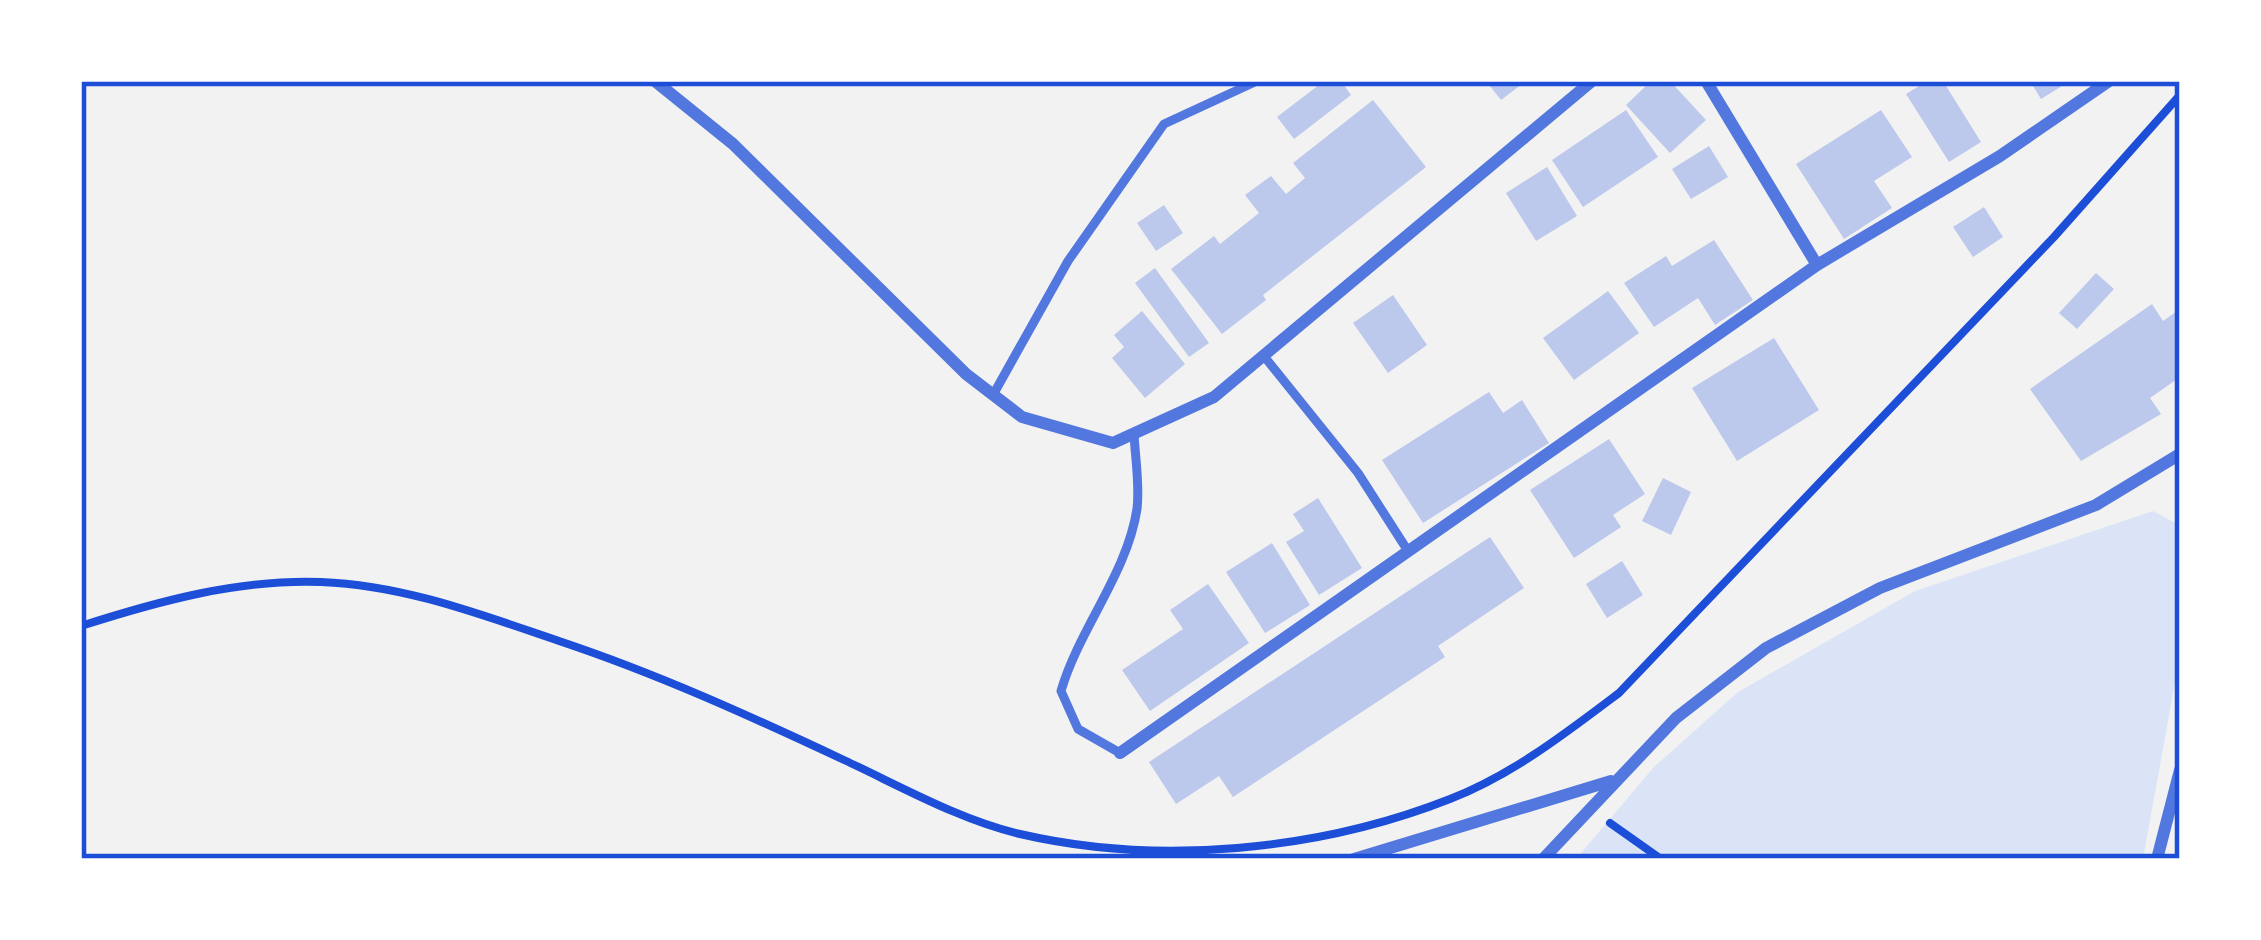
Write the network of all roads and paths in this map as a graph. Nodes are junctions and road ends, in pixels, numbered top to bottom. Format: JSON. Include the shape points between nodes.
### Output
{"nodes":[{"id":1,"x":655,"y":81,"type":"edge"},
{"id":2,"x":1256,"y":81,"type":"edge"},
{"id":3,"x":1592,"y":81,"type":"edge"},
{"id":4,"x":1706,"y":81,"type":"edge"},
{"id":5,"x":2109,"y":81,"type":"edge"},
{"id":6,"x":2180,"y":95,"type":"edge"},
{"id":7,"x":1816,"y":265,"type":"junction"},
{"id":8,"x":1263,"y":356,"type":"junction"},
{"id":9,"x":993,"y":394,"type":"junction"},
{"id":10,"x":1134,"y":433,"type":"junction"},
{"id":11,"x":2180,"y":454,"type":"edge"},
{"id":12,"x":1408,"y":551,"type":"junction"},
{"id":13,"x":81,"y":626,"type":"edge"},
{"id":14,"x":1120,"y":753,"type":"joint"},
{"id":15,"x":2180,"y":770,"type":"edge"},
{"id":16,"x":1612,"y":781,"type":"junction"},
{"id":17,"x":2180,"y":799,"type":"edge"},
{"id":18,"x":1589,"y":808,"type":"junction"},
{"id":19,"x":2170,"y":814,"type":"junction"},
{"id":20,"x":1354,"y":859,"type":"edge"},
{"id":21,"x":1543,"y":859,"type":"edge"},
{"id":22,"x":1661,"y":859,"type":"edge"},
{"id":23,"x":2157,"y":859,"type":"edge"}],
"edges":[{"from":1,"to":9,"type":"street","via":[[733,144]]},
{"from":2,"to":9,"type":"lane","via":[[1164,124],[1068,261]]},
{"from":3,"to":8,"type":"street"},
{"from":4,"to":7,"type":"street"},
{"from":5,"to":7,"type":"street","via":[[2000,157]]},
{"from":6,"to":13,"type":"path","via":[[1619,693],[1544,749],[1451,799],[1343,832],[1141,851],[1018,833],[661,676],[400,592],[321,582],[230,587]]},
{"from":7,"to":12,"type":"street"},
{"from":8,"to":10,"type":"street","via":[[1214,397]]},
{"from":8,"to":12,"type":"lane","via":[[1358,473]]},
{"from":9,"to":10,"type":"street","via":[[1022,417],[1113,443]]},
{"from":10,"to":14,"type":"lane","via":[[1137,509],[1060,691],[1078,729]]},
{"from":11,"to":16,"type":"street","via":[[2096,505],[1830,611],[1720,679]]},
{"from":12,"to":14,"type":"street"},
{"from":15,"to":19,"type":"street"},
{"from":16,"to":18,"type":"street"},
{"from":16,"to":20,"type":"street"},
{"from":17,"to":19,"type":"street"},
{"from":18,"to":21,"type":"street"},
{"from":18,"to":22,"type":"path"},
{"from":19,"to":23,"type":"street"}]}
